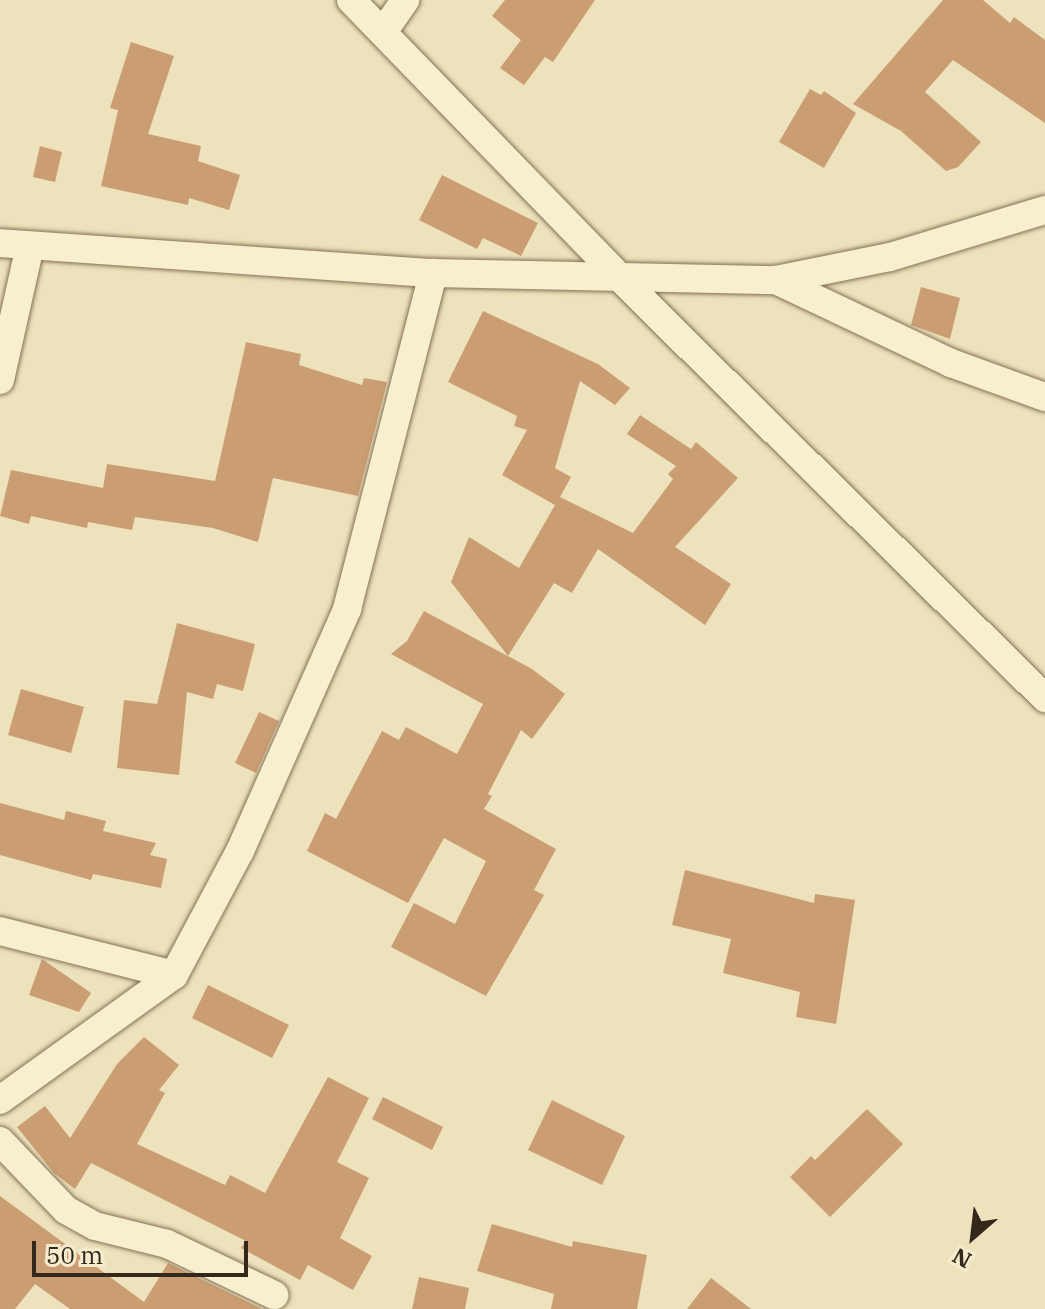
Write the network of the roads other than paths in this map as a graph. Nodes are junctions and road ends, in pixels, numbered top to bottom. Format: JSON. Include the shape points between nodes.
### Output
{"nodes":[{"id":1,"x":351,"y":0,"type":"edge"},
{"id":2,"x":405,"y":0,"type":"edge"},
{"id":3,"x":383,"y":32,"type":"junction"},
{"id":4,"x":1045,"y":210,"type":"edge"},
{"id":5,"x":0,"y":243,"type":"edge"},
{"id":6,"x":30,"y":246,"type":"junction"},
{"id":7,"x":433,"y":273,"type":"junction"},
{"id":8,"x":622,"y":280,"type":"junction"},
{"id":9,"x":776,"y":280,"type":"junction"},
{"id":10,"x":0,"y":380,"type":"edge"},
{"id":11,"x":1045,"y":397,"type":"edge"},
{"id":12,"x":1045,"y":698,"type":"edge"},
{"id":13,"x":0,"y":931,"type":"edge"},
{"id":14,"x":174,"y":975,"type":"junction"},
{"id":15,"x":0,"y":1100,"type":"edge"},
{"id":16,"x":0,"y":1141,"type":"edge"},
{"id":17,"x":274,"y":1295,"type":"dead end"}],
"edges":[{"from":1,"to":3,"type":"street"},
{"from":2,"to":3,"type":"street"},
{"from":3,"to":8,"type":"street"},
{"from":4,"to":9,"type":"street","via":[[890,257]]},
{"from":5,"to":6,"type":"street"},
{"from":6,"to":7,"type":"street"},
{"from":6,"to":10,"type":"street"},
{"from":7,"to":8,"type":"street"},
{"from":7,"to":14,"type":"street","via":[[347,609],[240,851]]},
{"from":8,"to":9,"type":"street"},
{"from":8,"to":12,"type":"street"},
{"from":9,"to":11,"type":"street","via":[[951,363]]},
{"from":13,"to":14,"type":"street"},
{"from":14,"to":15,"type":"street"},
{"from":16,"to":17,"type":"street","via":[[66,1210],[95,1226],[167,1244]]}]}
